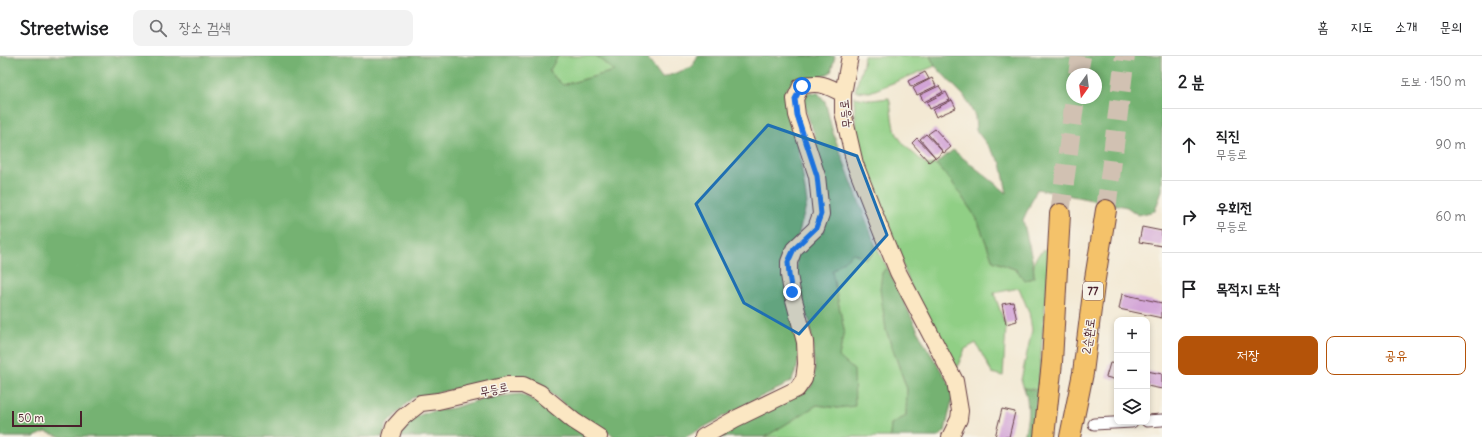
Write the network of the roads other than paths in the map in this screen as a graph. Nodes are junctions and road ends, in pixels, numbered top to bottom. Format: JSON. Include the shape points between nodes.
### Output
{"nodes":[{"id":1,"x":850,"y":56,"type":"edge"},
{"id":2,"x":843,"y":94,"type":"junction"},
{"id":3,"x":1106,"y":210,"type":"tunnel mouth"},
{"id":4,"x":1060,"y":214,"type":"tunnel mouth"},
{"id":5,"x":1162,"y":420,"type":"edge"},
{"id":6,"x":1150,"y":421,"type":"edge"},
{"id":7,"x":1114,"y":423,"type":"edge"},
{"id":8,"x":1094,"y":424,"type":"dead end"},
{"id":9,"x":391,"y":437,"type":"edge"},
{"id":10,"x":599,"y":437,"type":"edge"},
{"id":11,"x":703,"y":437,"type":"edge"},
{"id":12,"x":950,"y":437,"type":"edge"},
{"id":13,"x":1044,"y":437,"type":"edge"},
{"id":14,"x":1070,"y":437,"type":"edge"}],
"edges":[{"from":1,"to":2,"type":"main road"},
{"from":2,"to":11,"type":"main road","name":"무등로","via":[[827,86],[811,83],[802,86],[795,99],[797,115],[817,176],[821,214],[816,228],[794,249],[788,262],[791,286],[805,342],[804,379],[796,389]]},
{"from":2,"to":12,"type":"main road","name":"무등로","via":[[844,112],[855,164],[898,272],[955,381],[960,411]]},
{"from":3,"to":14,"type":"highway","name":"2순환로","number":"77","via":[[1083,373]]},
{"from":4,"to":13,"type":"highway","via":[[1052,362]]},
{"from":5,"to":6,"type":"street"},
{"from":7,"to":8,"type":"street"},
{"from":9,"to":10,"type":"main road","name":"무등로","via":[[398,422],[421,403],[507,385],[523,386],[540,393],[574,421]]}]}
